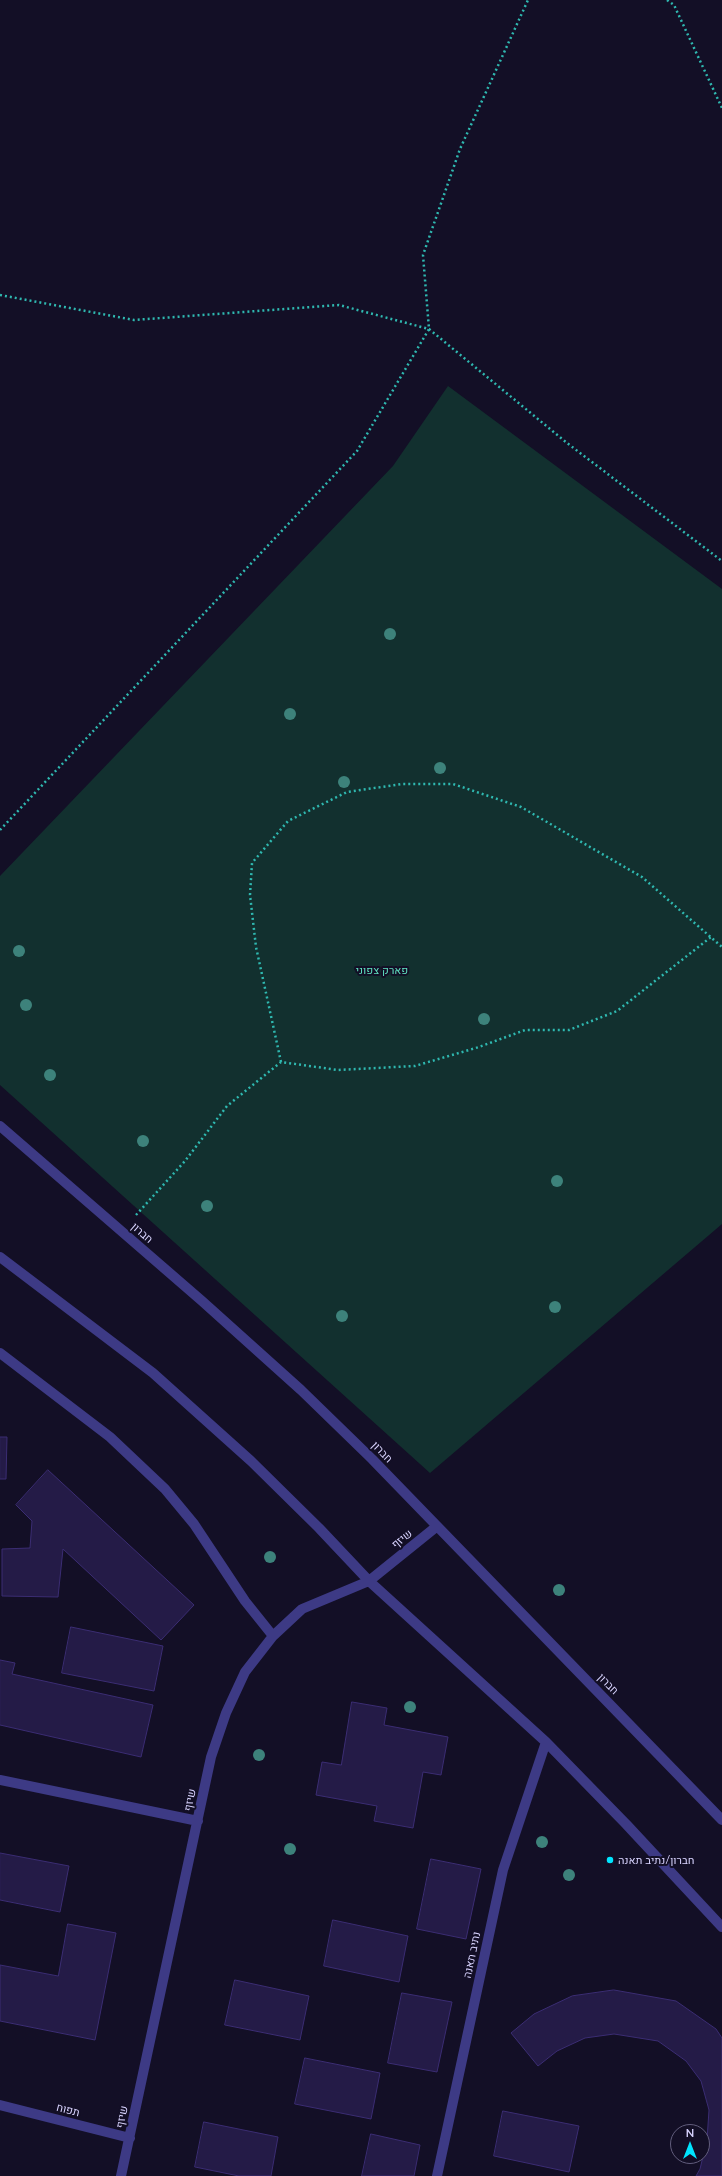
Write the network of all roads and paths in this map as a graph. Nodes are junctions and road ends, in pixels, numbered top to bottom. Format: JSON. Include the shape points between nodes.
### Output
{"nodes":[{"id":1,"x":528,"y":0,"type":"edge"},
{"id":2,"x":667,"y":0,"type":"edge"},
{"id":3,"x":722,"y":108,"type":"edge"},
{"id":4,"x":0,"y":295,"type":"edge"},
{"id":5,"x":429,"y":329,"type":"junction"},
{"id":6,"x":722,"y":561,"type":"edge"},
{"id":7,"x":0,"y":830,"type":"edge"},
{"id":8,"x":712,"y":937,"type":"junction"},
{"id":9,"x":722,"y":948,"type":"edge"},
{"id":10,"x":281,"y":1062,"type":"junction"},
{"id":11,"x":0,"y":1126,"type":"edge"},
{"id":12,"x":122,"y":1232,"type":"junction"},
{"id":13,"x":0,"y":1257,"type":"edge"},
{"id":14,"x":0,"y":1354,"type":"edge"},
{"id":15,"x":436,"y":1527,"type":"junction"},
{"id":16,"x":369,"y":1581,"type":"junction"},
{"id":17,"x":272,"y":1636,"type":"junction"},
{"id":18,"x":546,"y":1742,"type":"junction"},
{"id":19,"x":0,"y":1780,"type":"edge"},
{"id":20,"x":722,"y":1820,"type":"edge"},
{"id":21,"x":198,"y":1821,"type":"junction"},
{"id":22,"x":722,"y":1927,"type":"edge"},
{"id":23,"x":0,"y":2105,"type":"edge"},
{"id":24,"x":130,"y":2138,"type":"junction"},
{"id":25,"x":121,"y":2176,"type":"edge"},
{"id":26,"x":437,"y":2176,"type":"edge"}],
"edges":[{"from":1,"to":5,"type":"path","via":[[460,149],[423,255]]},
{"from":2,"to":3,"type":"path","via":[[674,5]]},
{"from":4,"to":5,"type":"path","via":[[134,320],[339,305]]},
{"from":5,"to":6,"type":"path","via":[[567,443]]},
{"from":5,"to":7,"type":"path","via":[[357,451]]},
{"from":8,"to":9,"type":"path"},
{"from":8,"to":10,"type":"path","via":[[617,1010],[569,1030],[525,1030],[415,1066],[338,1070]]},
{"from":8,"to":10,"type":"path","via":[[642,877],[521,807],[453,784],[402,784],[347,792],[288,821],[252,863],[250,895],[256,947]]},
{"from":10,"to":12,"type":"path","via":[[227,1106],[185,1162]]},
{"from":11,"to":12,"type":"street","name":"חברון"},
{"from":12,"to":15,"type":"street","name":"חברון","via":[[301,1390],[372,1459]]},
{"from":13,"to":16,"type":"street","via":[[153,1373],[251,1461]]},
{"from":14,"to":17,"type":"street","via":[[110,1437],[165,1489],[194,1524],[245,1601]]},
{"from":15,"to":16,"type":"street","name":"שיזף"},
{"from":15,"to":20,"type":"street","name":"חברון"},
{"from":16,"to":17,"type":"street","name":"שיזף","via":[[302,1609]]},
{"from":16,"to":18,"type":"street"},
{"from":17,"to":21,"type":"street","name":"שיזף","via":[[245,1672],[226,1713],[212,1757]]},
{"from":18,"to":22,"type":"street"},
{"from":18,"to":26,"type":"street","name":"נתיב תאנה","via":[[503,1870]]},
{"from":19,"to":21,"type":"street"},
{"from":21,"to":24,"type":"street","name":"שיזף"},
{"from":23,"to":24,"type":"street","name":"תפוח"},
{"from":24,"to":25,"type":"street","name":"שיזף"}]}
